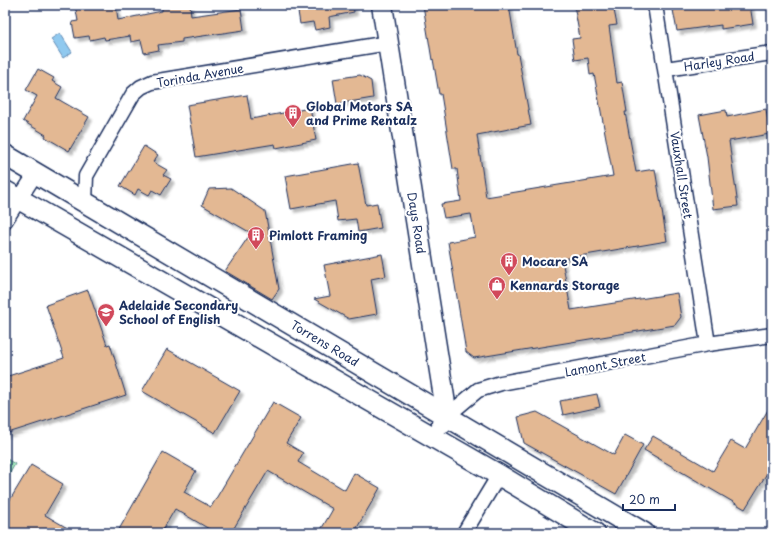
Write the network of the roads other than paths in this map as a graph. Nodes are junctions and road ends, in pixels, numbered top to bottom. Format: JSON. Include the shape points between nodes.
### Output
{"nodes":[{"id":1,"x":382,"y":5,"type":"edge"},
{"id":2,"x":655,"y":5,"type":"edge"},
{"id":3,"x":388,"y":43,"type":"junction"},
{"id":4,"x":772,"y":53,"type":"edge"},
{"id":5,"x":666,"y":69,"type":"junction"},
{"id":6,"x":5,"y":155,"type":"edge"},
{"id":7,"x":36,"y":172,"type":"junction"},
{"id":8,"x":12,"y":195,"type":"edge"},
{"id":9,"x":86,"y":202,"type":"junction"},
{"id":10,"x":5,"y":221,"type":"edge"},
{"id":11,"x":772,"y":335,"type":"edge"},
{"id":12,"x":708,"y":344,"type":"junction"},
{"id":13,"x":447,"y":416,"type":"junction"},
{"id":14,"x":433,"y":437,"type":"junction"},
{"id":15,"x":499,"y":475,"type":"junction"},
{"id":16,"x":464,"y":533,"type":"edge"},
{"id":17,"x":595,"y":533,"type":"edge"},
{"id":18,"x":644,"y":533,"type":"edge"}],
"edges":[{"from":1,"to":3,"type":"main road","name":"Days Road"},
{"from":2,"to":5,"type":"street","name":"Vauxhall Street"},
{"from":3,"to":9,"type":"street","name":"Torinda Avenue","via":[[152,82],[141,87],[133,94],[86,176]]},
{"from":3,"to":13,"type":"main road","name":"Days Road"},
{"from":4,"to":5,"type":"street","name":"Harley Road"},
{"from":5,"to":12,"type":"street","name":"Vauxhall Street"},
{"from":6,"to":7,"type":"main road","name":"Torrens Road"},
{"from":7,"to":8,"type":"street"},
{"from":7,"to":9,"type":"main road","name":"Torrens Road"},
{"from":8,"to":10,"type":"street"},
{"from":8,"to":14,"type":"main road"},
{"from":9,"to":13,"type":"main road","name":"Torrens Road"},
{"from":11,"to":12,"type":"street","name":"Lamont Street"},
{"from":12,"to":13,"type":"street","name":"Lamont Street","via":[[501,383],[478,390]]},
{"from":13,"to":14,"type":"main road"},
{"from":13,"to":18,"type":"main road","name":"Torrens Road"},
{"from":14,"to":15,"type":"main road"},
{"from":15,"to":16,"type":"street"},
{"from":15,"to":17,"type":"main road"}]}
